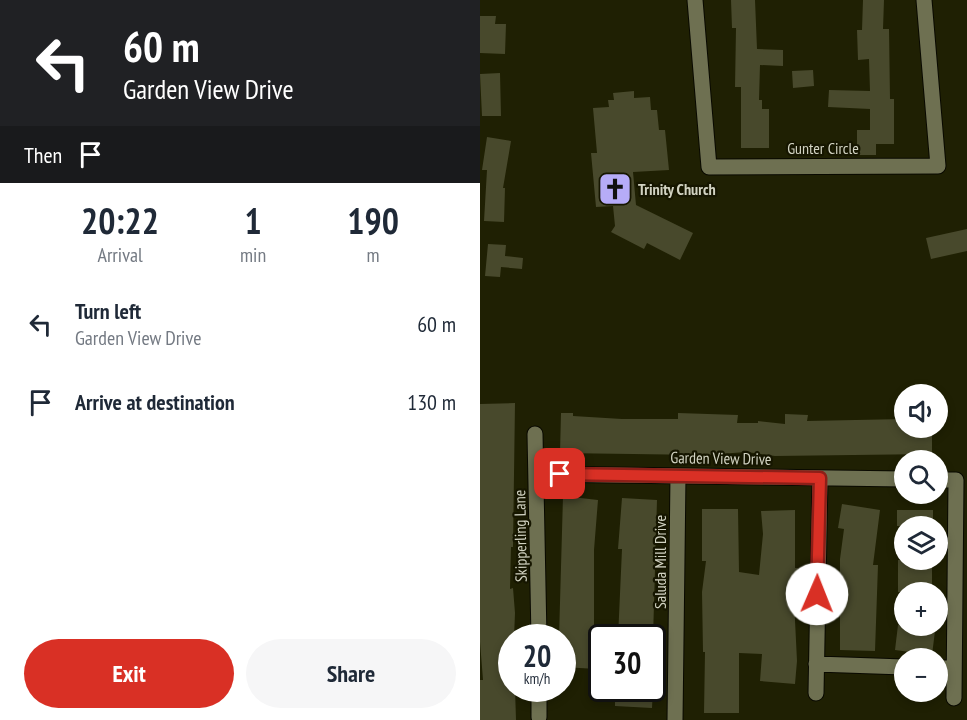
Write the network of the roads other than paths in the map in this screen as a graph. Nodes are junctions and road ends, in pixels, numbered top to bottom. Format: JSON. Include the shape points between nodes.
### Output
{"nodes":[{"id":1,"x":695,"y":0,"type":"edge"},
{"id":2,"x":924,"y":0,"type":"edge"},
{"id":3,"x":535,"y":434,"type":"dead end"},
{"id":4,"x":536,"y":474,"type":"junction"},
{"id":5,"x":678,"y":476,"type":"junction"},
{"id":6,"x":820,"y":478,"type":"junction"},
{"id":7,"x":894,"y":479,"type":"edge"},
{"id":8,"x":948,"y":480,"type":"edge"},
{"id":9,"x":539,"y":624,"type":"edge"},
{"id":10,"x":946,"y":648,"type":"edge"},
{"id":11,"x":816,"y":664,"type":"junction"},
{"id":12,"x":894,"y":667,"type":"edge"},
{"id":13,"x":948,"y":678,"type":"edge"},
{"id":14,"x":816,"y":693,"type":"dead end"},
{"id":15,"x":954,"y":698,"type":"dead end"},
{"id":16,"x":539,"y":702,"type":"edge"},
{"id":17,"x":539,"y":717,"type":"dead end"},
{"id":18,"x":675,"y":720,"type":"edge"}],
"edges":[{"from":1,"to":2,"type":"street","name":"Gunter Circle","via":[[709,167],[938,166]]},
{"from":3,"to":4,"type":"street","name":"Skipperling Lane"},
{"from":4,"to":5,"type":"street","name":"Garden View Drive"},
{"from":4,"to":9,"type":"street","name":"Skipperling Lane"},
{"from":5,"to":6,"type":"street","name":"Garden View Drive"},
{"from":5,"to":18,"type":"street","name":"Saluda Mill Drive"},
{"from":6,"to":7,"type":"street","name":"Garden View Drive"},
{"from":6,"to":11,"type":"street"},
{"from":8,"to":10,"type":"street","via":[[956,480]]},
{"from":11,"to":12,"type":"street"},
{"from":11,"to":14,"type":"street"},
{"from":13,"to":15,"type":"street"},
{"from":16,"to":17,"type":"street"}]}
